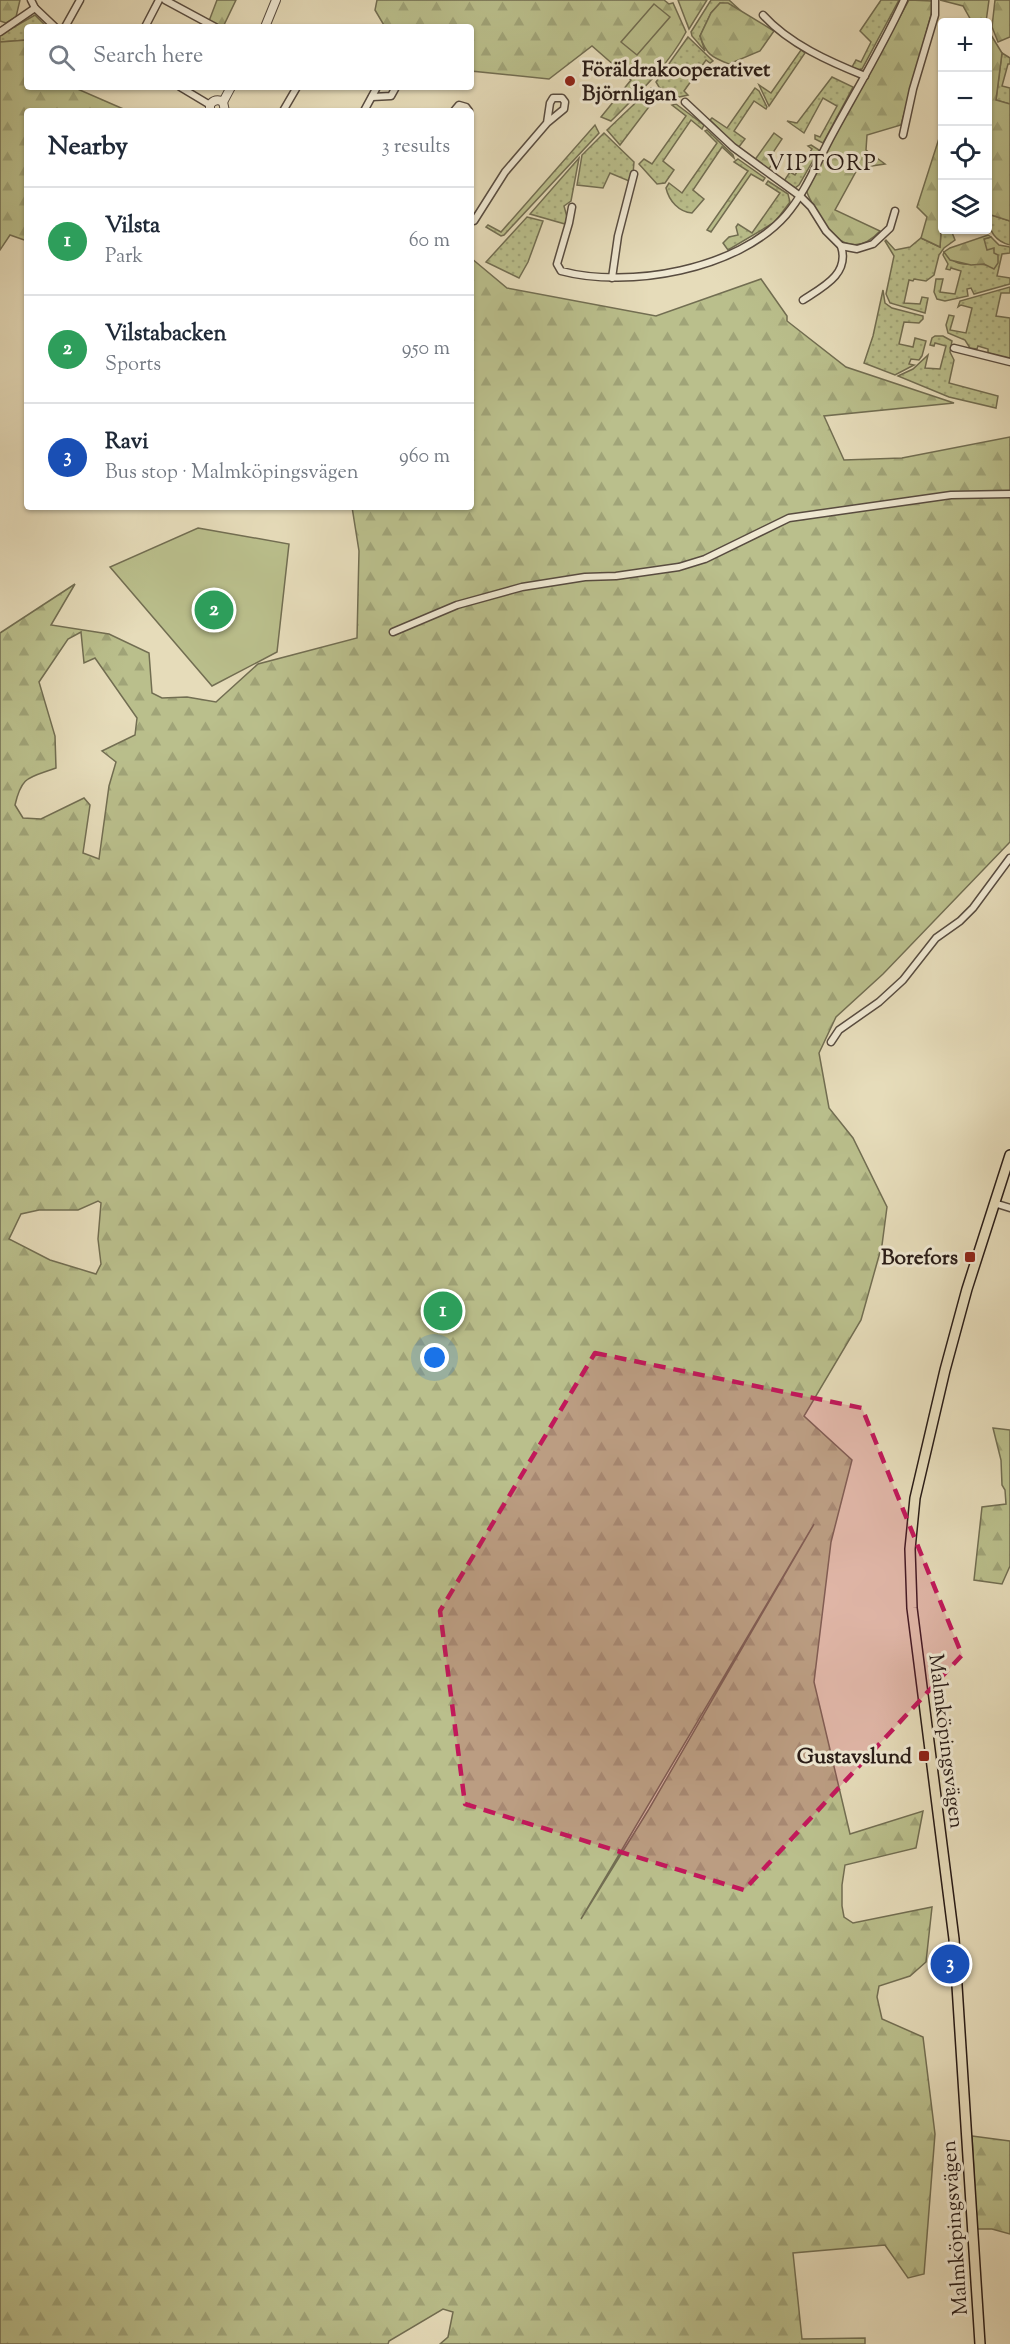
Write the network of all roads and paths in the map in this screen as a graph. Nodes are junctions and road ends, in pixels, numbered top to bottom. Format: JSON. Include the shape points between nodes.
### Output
{"nodes":[{"id":1,"x":31,"y":0,"type":"edge"},
{"id":2,"x":80,"y":0,"type":"edge"},
{"id":3,"x":159,"y":0,"type":"edge"},
{"id":4,"x":165,"y":0,"type":"edge"},
{"id":5,"x":276,"y":0,"type":"edge"},
{"id":6,"x":904,"y":0,"type":"edge"},
{"id":7,"x":936,"y":0,"type":"edge"},
{"id":8,"x":35,"y":8,"type":"junction"},
{"id":9,"x":763,"y":15,"type":"dead end"},
{"id":10,"x":52,"y":24,"type":"edge"},
{"id":11,"x":66,"y":24,"type":"edge"},
{"id":12,"x":147,"y":24,"type":"edge"},
{"id":13,"x":209,"y":24,"type":"edge"},
{"id":14,"x":264,"y":24,"type":"edge"},
{"id":15,"x":0,"y":32,"type":"edge"},
{"id":16,"x":865,"y":76,"type":"junction"},
{"id":17,"x":184,"y":90,"type":"edge"},
{"id":18,"x":230,"y":90,"type":"edge"},
{"id":19,"x":295,"y":90,"type":"edge"},
{"id":20,"x":376,"y":90,"type":"edge"},
{"id":21,"x":394,"y":90,"type":"edge"},
{"id":22,"x":372,"y":97,"type":"junction"},
{"id":23,"x":685,"y":102,"type":"dead end"},
{"id":24,"x":224,"y":107,"type":"edge"},
{"id":25,"x":210,"y":108,"type":"edge"},
{"id":26,"x":285,"y":108,"type":"edge"},
{"id":27,"x":366,"y":108,"type":"edge"},
{"id":28,"x":547,"y":123,"type":"dead end"},
{"id":29,"x":903,"y":135,"type":"dead end"},
{"id":30,"x":634,"y":174,"type":"dead end"},
{"id":31,"x":800,"y":196,"type":"junction"},
{"id":32,"x":572,"y":207,"type":"dead end"},
{"id":33,"x":895,"y":211,"type":"dead end"},
{"id":34,"x":474,"y":219,"type":"edge"},
{"id":35,"x":841,"y":246,"type":"junction"},
{"id":36,"x":612,"y":278,"type":"junction"},
{"id":37,"x":803,"y":300,"type":"dead end"},
{"id":38,"x":954,"y":348,"type":"dead end"},
{"id":39,"x":1010,"y":362,"type":"edge"},
{"id":40,"x":1010,"y":495,"type":"edge"},
{"id":41,"x":393,"y":632,"type":"dead end"},
{"id":42,"x":1010,"y":858,"type":"edge"},
{"id":43,"x":831,"y":1042,"type":"dead end"},
{"id":44,"x":1010,"y":1155,"type":"edge"},
{"id":45,"x":993,"y":1202,"type":"junction"},
{"id":46,"x":1010,"y":1208,"type":"edge"},
{"id":47,"x":980,"y":2344,"type":"edge"}],
"edges":[{"from":1,"to":8,"type":"street"},
{"from":2,"to":11,"type":"street"},
{"from":3,"to":12,"type":"street"},
{"from":4,"to":13,"type":"street"},
{"from":5,"to":14,"type":"street"},
{"from":6,"to":16,"type":"street"},
{"from":7,"to":29,"type":"street"},
{"from":8,"to":10,"type":"street"},
{"from":8,"to":15,"type":"street"},
{"from":9,"to":16,"type":"street","via":[[808,49]]},
{"from":16,"to":31,"type":"street"},
{"from":17,"to":25,"type":"street"},
{"from":18,"to":24,"type":"street"},
{"from":19,"to":26,"type":"street"},
{"from":20,"to":22,"type":"street"},
{"from":21,"to":22,"type":"street","via":[[391,96]]},
{"from":22,"to":27,"type":"street"},
{"from":23,"to":31,"type":"street","via":[[744,157]]},
{"from":24,"to":25,"type":"street","via":[[216,100]]},
{"from":28,"to":34,"type":"street","via":[[505,172]]},
{"from":30,"to":36,"type":"street"},
{"from":31,"to":35,"type":"street"},
{"from":31,"to":36,"type":"street","via":[[786,216],[739,249],[666,274]]},
{"from":32,"to":36,"type":"street","via":[[558,268]]},
{"from":33,"to":35,"type":"street","via":[[890,228],[873,244],[857,249]]},
{"from":35,"to":37,"type":"street","via":[[842,265],[835,278]]},
{"from":38,"to":39,"type":"street"},
{"from":40,"to":41,"type":"street","via":[[951,495],[789,518],[705,559],[679,567],[522,587],[457,605]]},
{"from":42,"to":43,"type":"street","via":[[973,908],[936,938],[903,980],[839,1030]]},
{"from":44,"to":45,"type":"main road","name":"Malmköpingsvägen"},
{"from":45,"to":46,"type":"street"},
{"from":45,"to":47,"type":"main road","name":"Malmköpingsvägen","via":[[957,1322],[923,1458],[909,1561],[954,1939]]}]}
